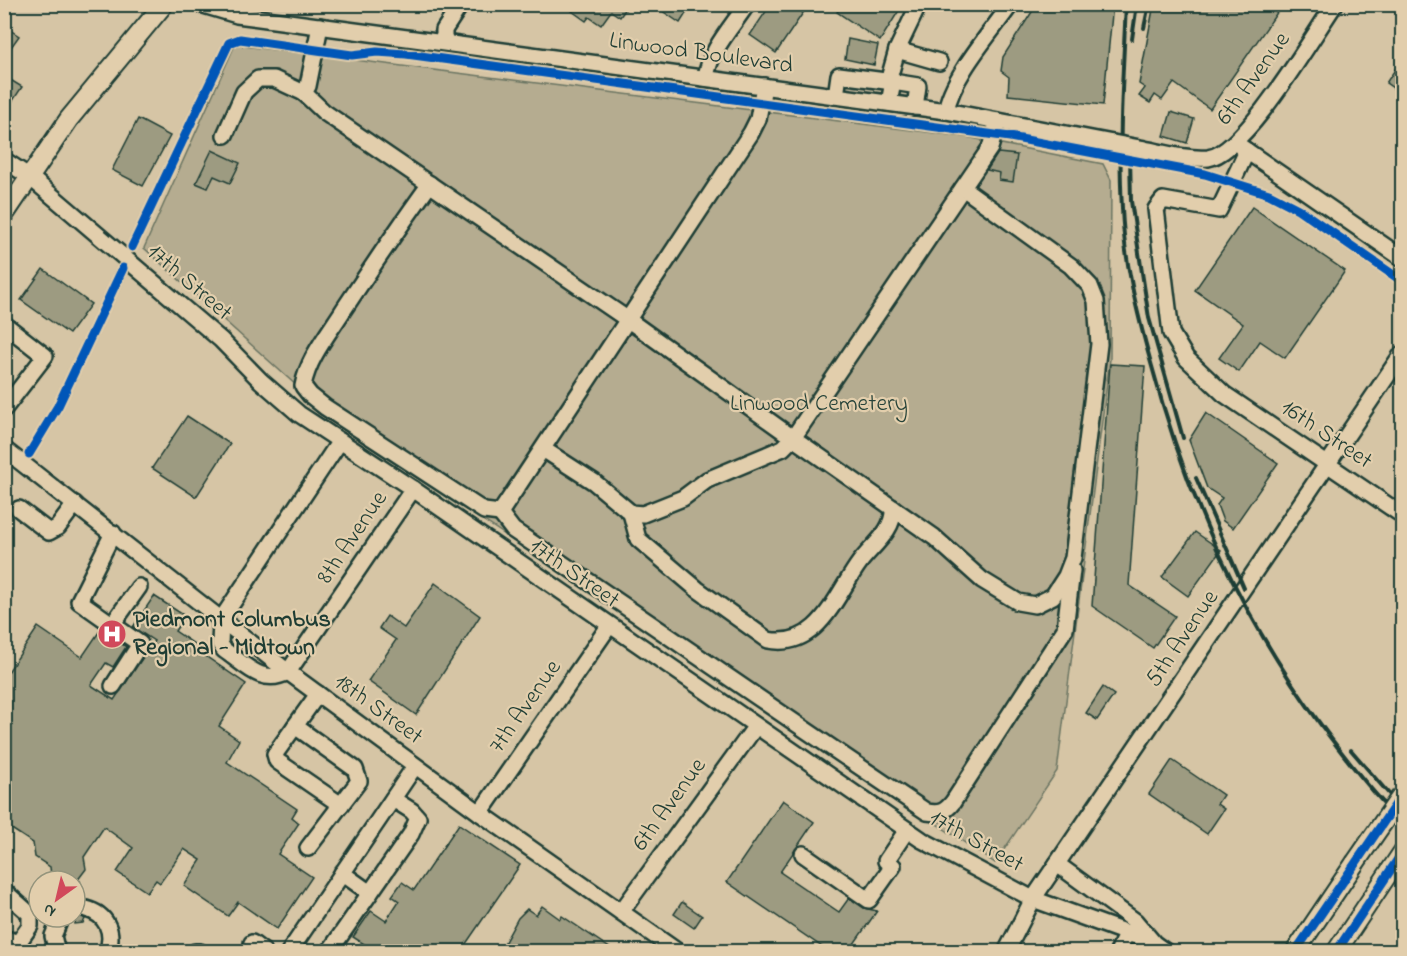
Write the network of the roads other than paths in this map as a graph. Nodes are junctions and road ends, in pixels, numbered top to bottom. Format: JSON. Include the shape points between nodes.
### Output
{"nodes":[{"id":1,"x":164,"y":4,"type":"edge"},
{"id":2,"x":200,"y":4,"type":"edge"},
{"id":3,"x":461,"y":4,"type":"edge"},
{"id":4,"x":747,"y":4,"type":"edge"},
{"id":5,"x":919,"y":4,"type":"edge"},
{"id":6,"x":1011,"y":4,"type":"edge"},
{"id":7,"x":1335,"y":4,"type":"edge"},
{"id":8,"x":319,"y":33,"type":"junction"},
{"id":9,"x":444,"y":42,"type":"junction"},
{"id":10,"x":897,"y":50,"type":"junction"},
{"id":11,"x":939,"y":62,"type":"dead end"},
{"id":12,"x":706,"y":78,"type":"junction"},
{"id":13,"x":890,"y":82,"type":"junction"},
{"id":14,"x":764,"y":86,"type":"junction"},
{"id":15,"x":304,"y":93,"type":"junction"},
{"id":16,"x":836,"y":96,"type":"junction"},
{"id":17,"x":889,"y":103,"type":"junction"},
{"id":18,"x":915,"y":106,"type":"junction"},
{"id":19,"x":946,"y":111,"type":"junction"},
{"id":20,"x":998,"y":121,"type":"junction"},
{"id":21,"x":225,"y":135,"type":"dead end"},
{"id":22,"x":1242,"y":147,"type":"junction"},
{"id":23,"x":1195,"y":157,"type":"joint"},
{"id":24,"x":4,"y":160,"type":"edge"},
{"id":25,"x":30,"y":177,"type":"junction"},
{"id":26,"x":430,"y":184,"type":"junction"},
{"id":27,"x":963,"y":188,"type":"junction"},
{"id":28,"x":4,"y":215,"type":"edge"},
{"id":29,"x":1402,"y":258,"type":"edge"},
{"id":30,"x":627,"y":319,"type":"junction"},
{"id":31,"x":4,"y":324,"type":"edge"},
{"id":32,"x":1402,"y":354,"type":"edge"},
{"id":33,"x":4,"y":410,"type":"edge"},
{"id":34,"x":793,"y":438,"type":"junction"},
{"id":35,"x":340,"y":441,"type":"junction"},
{"id":36,"x":4,"y":449,"type":"edge"},
{"id":37,"x":543,"y":449,"type":"junction"},
{"id":38,"x":1329,"y":464,"type":"junction"},
{"id":39,"x":413,"y":489,"type":"junction"},
{"id":40,"x":71,"y":501,"type":"junction"},
{"id":41,"x":893,"y":508,"type":"junction"},
{"id":42,"x":18,"y":509,"type":"dead end"},
{"id":43,"x":500,"y":513,"type":"junction"},
{"id":44,"x":631,"y":513,"type":"junction"},
{"id":45,"x":1402,"y":515,"type":"edge"},
{"id":46,"x":113,"y":533,"type":"junction"},
{"id":47,"x":1073,"y":558,"type":"junction"},
{"id":48,"x":139,"y":586,"type":"dead end"},
{"id":49,"x":221,"y":620,"type":"junction"},
{"id":50,"x":112,"y":625,"type":"junction"},
{"id":51,"x":609,"y":626,"type":"junction"},
{"id":52,"x":288,"y":672,"type":"junction"},
{"id":53,"x":113,"y":686,"type":"dead end"},
{"id":54,"x":318,"y":694,"type":"junction"},
{"id":55,"x":295,"y":726,"type":"junction"},
{"id":56,"x":756,"y":726,"type":"junction"},
{"id":57,"x":415,"y":766,"type":"junction"},
{"id":58,"x":1402,"y":795,"type":"edge"},
{"id":59,"x":393,"y":799,"type":"junction"},
{"id":60,"x":341,"y":805,"type":"junction"},
{"id":61,"x":480,"y":813,"type":"junction"},
{"id":62,"x":907,"y":830,"type":"junction"},
{"id":63,"x":308,"y":848,"type":"dead end"},
{"id":64,"x":803,"y":854,"type":"dead end"},
{"id":65,"x":1402,"y":854,"type":"edge"},
{"id":66,"x":1057,"y":864,"type":"junction"},
{"id":67,"x":342,"y":873,"type":"junction"},
{"id":68,"x":4,"y":891,"type":"edge"},
{"id":69,"x":370,"y":893,"type":"junction"},
{"id":70,"x":1033,"y":899,"type":"junction"},
{"id":71,"x":87,"y":909,"type":"edge"},
{"id":72,"x":621,"y":912,"type":"junction"},
{"id":73,"x":56,"y":929,"type":"edge"},
{"id":74,"x":1127,"y":932,"type":"junction"},
{"id":75,"x":4,"y":938,"type":"edge"},
{"id":76,"x":1152,"y":942,"type":"junction"},
{"id":77,"x":57,"y":951,"type":"edge"},
{"id":78,"x":107,"y":951,"type":"edge"},
{"id":79,"x":289,"y":951,"type":"edge"},
{"id":80,"x":329,"y":951,"type":"edge"},
{"id":81,"x":678,"y":951,"type":"edge"},
{"id":82,"x":1006,"y":951,"type":"edge"},
{"id":83,"x":1118,"y":951,"type":"edge"},
{"id":84,"x":1166,"y":951,"type":"edge"},
{"id":85,"x":1295,"y":951,"type":"edge"},
{"id":86,"x":1336,"y":951,"type":"edge"}],
"edges":[{"from":1,"to":25,"type":"main road","via":[[100,78]]},
{"from":2,"to":8,"type":"street","name":"Linwood Boulevard"},
{"from":3,"to":9,"type":"street","via":[[444,30]]},
{"from":4,"to":12,"type":"street","via":[[707,64]]},
{"from":5,"to":10,"type":"street"},
{"from":6,"to":19,"type":"street","via":[[958,81]]},
{"from":7,"to":22,"type":"street","name":"6th Avenue","via":[[1247,132]]},
{"from":8,"to":9,"type":"street","name":"Linwood Boulevard"},
{"from":8,"to":15,"type":"street"},
{"from":9,"to":12,"type":"street","name":"Linwood Boulevard"},
{"from":10,"to":11,"type":"street"},
{"from":10,"to":13,"type":"street"},
{"from":12,"to":14,"type":"street","name":"Linwood Boulevard"},
{"from":13,"to":16,"type":"street","via":[[839,75]]},
{"from":13,"to":17,"type":"street"},
{"from":13,"to":18,"type":"street","via":[[918,86]]},
{"from":14,"to":16,"type":"street","name":"Linwood Boulevard"},
{"from":14,"to":30,"type":"street","via":[[751,133]]},
{"from":15,"to":21,"type":"street","via":[[274,79],[258,79],[244,92]]},
{"from":15,"to":26,"type":"street","via":[[324,112]]},
{"from":16,"to":17,"type":"street","name":"Linwood Boulevard"},
{"from":17,"to":18,"type":"street","name":"Linwood Boulevard"},
{"from":18,"to":19,"type":"street","name":"Linwood Boulevard"},
{"from":19,"to":20,"type":"street","name":"Linwood Boulevard"},
{"from":20,"to":23,"type":"street","name":"Linwood Boulevard","bridge":true},
{"from":20,"to":27,"type":"street","via":[[990,148]]},
{"from":22,"to":23,"type":"street","name":"6th Avenue"},
{"from":22,"to":29,"type":"street"},
{"from":22,"to":38,"type":"street","name":"16th Street","via":[[1219,210],[1162,200],[1156,209],[1171,333],[1186,358],[1224,394]]},
{"from":24,"to":25,"type":"street","name":"17th Street"},
{"from":25,"to":28,"type":"main road"},
{"from":25,"to":35,"type":"street","name":"17th Street","via":[[221,340],[298,414]]},
{"from":26,"to":30,"type":"street"},
{"from":26,"to":43,"type":"street","via":[[317,351],[303,386],[325,407],[484,511]]},
{"from":27,"to":34,"type":"street"},
{"from":27,"to":47,"type":"street","via":[[1071,266],[1090,286],[1096,301],[1099,344]]},
{"from":30,"to":34,"type":"street"},
{"from":30,"to":37,"type":"street"},
{"from":31,"to":33,"type":"street","via":[[45,356]]},
{"from":32,"to":38,"type":"street","name":"5th Avenue"},
{"from":34,"to":41,"type":"street"},
{"from":34,"to":44,"type":"street","via":[[783,448],[707,480],[683,498],[643,514]]},
{"from":35,"to":39,"type":"street","name":"17th Street"},
{"from":35,"to":49,"type":"street"},
{"from":36,"to":40,"type":"street","name":"18th Street"},
{"from":37,"to":43,"type":"street"},
{"from":37,"to":44,"type":"street","via":[[594,482]]},
{"from":38,"to":45,"type":"street","name":"16th Street"},
{"from":38,"to":66,"type":"street","name":"5th Avenue"},
{"from":39,"to":51,"type":"street","name":"17th Street"},
{"from":39,"to":52,"type":"street","name":"8th Avenue"},
{"from":40,"to":42,"type":"street","via":[[57,527],[49,532]]},
{"from":40,"to":46,"type":"street","name":"18th Street"},
{"from":41,"to":44,"type":"street","via":[[894,518],[886,532],[852,574],[825,619],[810,631],[780,642],[768,640],[648,549],[638,539]]},
{"from":41,"to":47,"type":"street","via":[[934,537],[982,580],[1018,602],[1035,605],[1053,596]]},
{"from":43,"to":47,"type":"street","via":[[513,530],[807,732],[927,812],[938,813],[946,811],[953,802],[1065,629]]},
{"from":46,"to":49,"type":"street","name":"18th Street"},
{"from":46,"to":50,"type":"street","via":[[79,601]]},
{"from":48,"to":50,"type":"street"},
{"from":49,"to":52,"type":"street","name":"18th Street"},
{"from":49,"to":52,"type":"street","via":[[220,644],[224,650],[263,677],[277,678]]},
{"from":50,"to":53,"type":"street","via":[[140,644]]},
{"from":51,"to":56,"type":"street","name":"17th Street"},
{"from":51,"to":61,"type":"street","name":"7th Avenue"},
{"from":52,"to":54,"type":"street","name":"18th Street"},
{"from":54,"to":55,"type":"street"},
{"from":54,"to":57,"type":"street","name":"18th Street"},
{"from":55,"to":60,"type":"street","via":[[356,768],[358,781]]},
{"from":55,"to":60,"type":"street","via":[[275,754],[277,761]]},
{"from":56,"to":62,"type":"street","name":"17th Street"},
{"from":56,"to":72,"type":"street","name":"6th Avenue"},
{"from":57,"to":59,"type":"street"},
{"from":57,"to":61,"type":"street","name":"18th Street"},
{"from":58,"to":85,"type":"main road","bridge":true},
{"from":59,"to":67,"type":"street"},
{"from":59,"to":69,"type":"street","via":[[418,818]]},
{"from":60,"to":63,"type":"street"},
{"from":61,"to":72,"type":"street","name":"18th Street"},
{"from":62,"to":64,"type":"street","via":[[869,900]]},
{"from":62,"to":70,"type":"street","name":"17th Street"},
{"from":65,"to":86,"type":"main road"},
{"from":66,"to":70,"type":"street","name":"5th Avenue"},
{"from":66,"to":76,"type":"street","via":[[1135,921]]},
{"from":67,"to":69,"type":"street"},
{"from":67,"to":79,"type":"street"},
{"from":68,"to":75,"type":"street","via":[[30,914],[30,926],[18,943]]},
{"from":69,"to":80,"type":"street"},
{"from":70,"to":74,"type":"street","name":"17th Street"},
{"from":70,"to":82,"type":"street","name":"5th Avenue"},
{"from":71,"to":78,"type":"street","via":[[106,923],[110,937]]},
{"from":72,"to":81,"type":"street","name":"18th Street"},
{"from":73,"to":77,"type":"street","via":[[53,936]]},
{"from":74,"to":76,"type":"street","name":"17th Street"},
{"from":74,"to":83,"type":"street"},
{"from":76,"to":84,"type":"street","name":"17th Street"}]}
